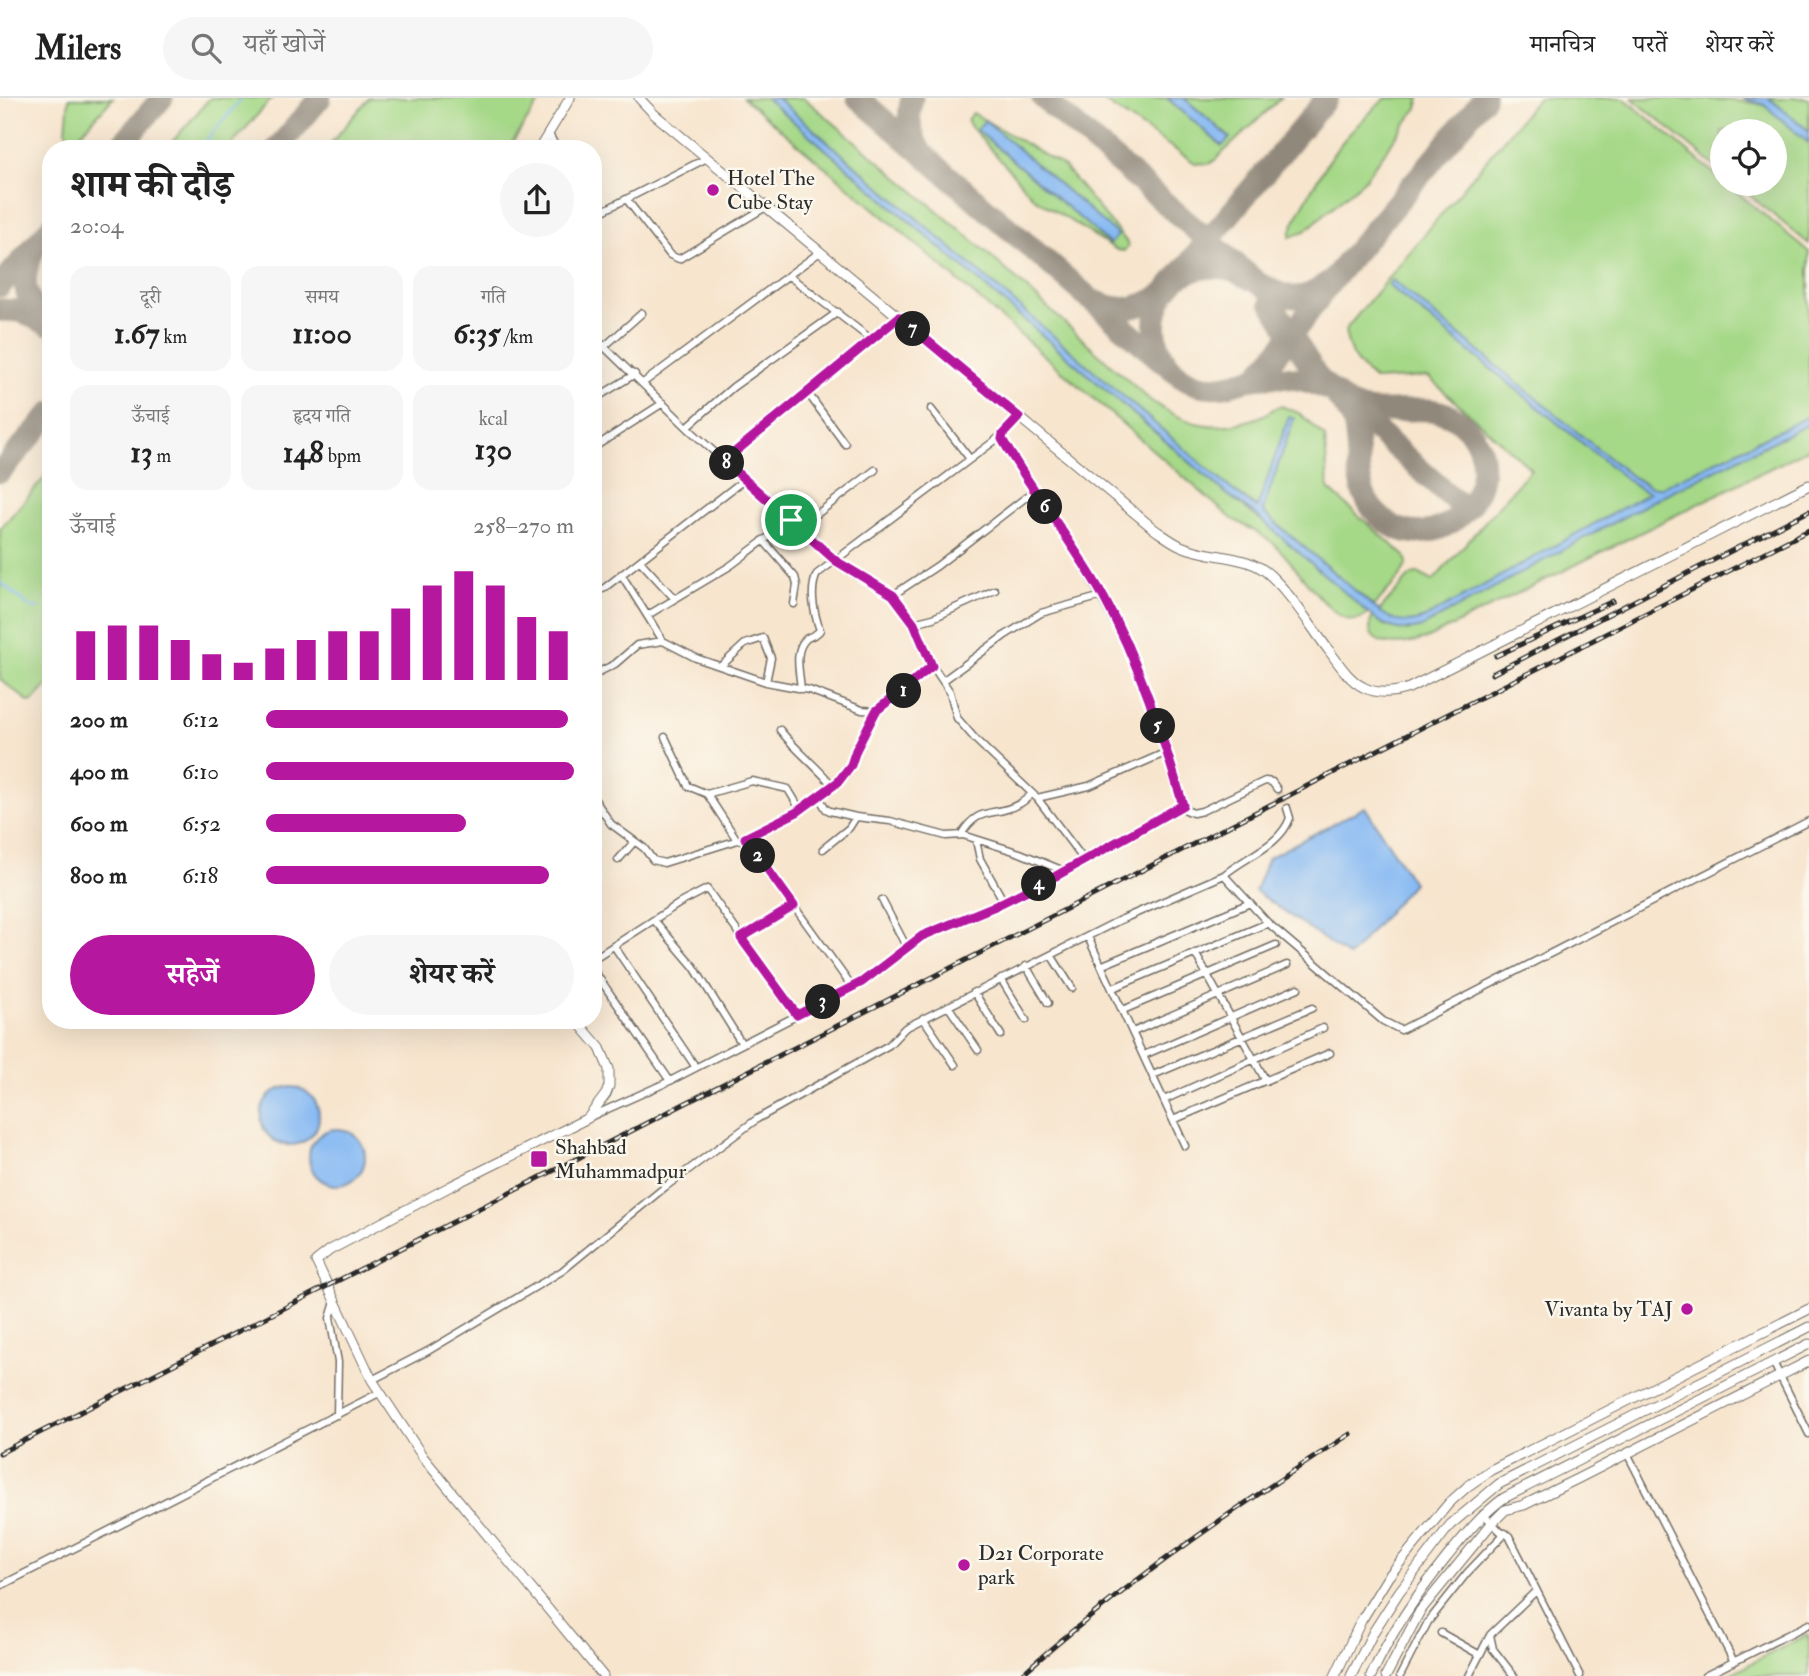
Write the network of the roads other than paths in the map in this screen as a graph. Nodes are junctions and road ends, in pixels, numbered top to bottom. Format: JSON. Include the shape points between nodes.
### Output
{"nodes":[{"id":1,"x":570,"y":98,"type":"edge"},
{"id":2,"x":639,"y":98,"type":"edge"},
{"id":3,"x":549,"y":134,"type":"junction"},
{"id":4,"x":545,"y":140,"type":"edge"},
{"id":5,"x":552,"y":140,"type":"edge"},
{"id":6,"x":707,"y":158,"type":"junction"},
{"id":7,"x":627,"y":200,"type":"junction"},
{"id":8,"x":766,"y":207,"type":"junction"},
{"id":9,"x":602,"y":211,"type":"edge"},
{"id":10,"x":820,"y":252,"type":"junction"},
{"id":11,"x":789,"y":276,"type":"junction"},
{"id":12,"x":838,"y":312,"type":"junction"},
{"id":13,"x":642,"y":313,"type":"dead end"},
{"id":14,"x":899,"y":317,"type":"junction"},
{"id":15,"x":872,"y":340,"type":"junction"},
{"id":16,"x":602,"y":344,"type":"edge"},
{"id":17,"x":605,"y":346,"type":"junction"},
{"id":18,"x":602,"y":348,"type":"edge"},
{"id":19,"x":635,"y":374,"type":"junction"},
{"id":20,"x":643,"y":383,"type":"junction"},
{"id":21,"x":807,"y":393,"type":"junction"},
{"id":22,"x":602,"y":394,"type":"edge"},
{"id":23,"x":663,"y":403,"type":"junction"},
{"id":24,"x":930,"y":409,"type":"dead end"},
{"id":25,"x":1019,"y":417,"type":"junction"},
{"id":26,"x":687,"y":427,"type":"junction"},
{"id":27,"x":1001,"y":436,"type":"junction"},
{"id":28,"x":602,"y":442,"type":"edge"},
{"id":29,"x":845,"y":444,"type":"dead end"},
{"id":30,"x":970,"y":459,"type":"junction"},
{"id":31,"x":724,"y":461,"type":"junction"},
{"id":32,"x":875,"y":470,"type":"dead end"},
{"id":33,"x":745,"y":480,"type":"junction"},
{"id":34,"x":1809,"y":485,"type":"edge"},
{"id":35,"x":1034,"y":491,"type":"junction"},
{"id":36,"x":791,"y":520,"type":"junction"},
{"id":37,"x":800,"y":527,"type":"junction"},
{"id":38,"x":763,"y":540,"type":"junction"},
{"id":39,"x":640,"y":561,"type":"junction"},
{"id":40,"x":836,"y":561,"type":"junction"},
{"id":41,"x":621,"y":574,"type":"junction"},
{"id":42,"x":602,"y":589,"type":"edge"},
{"id":43,"x":995,"y":590,"type":"dead end"},
{"id":44,"x":893,"y":595,"type":"junction"},
{"id":45,"x":1102,"y":596,"type":"junction"},
{"id":46,"x":674,"y":598,"type":"junction"},
{"id":47,"x":794,"y":604,"type":"dead end"},
{"id":48,"x":648,"y":615,"type":"junction"},
{"id":49,"x":914,"y":623,"type":"junction"},
{"id":50,"x":663,"y":641,"type":"junction"},
{"id":51,"x":721,"y":666,"type":"junction"},
{"id":52,"x":932,"y":666,"type":"junction"},
{"id":53,"x":602,"y":670,"type":"edge"},
{"id":54,"x":944,"y":680,"type":"junction"},
{"id":55,"x":766,"y":682,"type":"junction"},
{"id":56,"x":801,"y":689,"type":"junction"},
{"id":57,"x":876,"y":711,"type":"junction"},
{"id":58,"x":780,"y":730,"type":"dead end"},
{"id":59,"x":666,"y":737,"type":"dead end"},
{"id":60,"x":1167,"y":752,"type":"junction"},
{"id":61,"x":833,"y":786,"type":"junction"},
{"id":62,"x":1277,"y":789,"type":"dead end"},
{"id":63,"x":707,"y":794,"type":"junction"},
{"id":64,"x":1035,"y":796,"type":"junction"},
{"id":65,"x":819,"y":797,"type":"junction"},
{"id":66,"x":1183,"y":805,"type":"junction"},
{"id":67,"x":1287,"y":808,"type":"tunnel mouth"},
{"id":68,"x":800,"y":809,"type":"junction"},
{"id":69,"x":602,"y":813,"type":"edge"},
{"id":70,"x":856,"y":817,"type":"junction"},
{"id":71,"x":1809,"y":821,"type":"edge"},
{"id":72,"x":961,"y":835,"type":"junction"},
{"id":73,"x":741,"y":839,"type":"junction"},
{"id":74,"x":976,"y":840,"type":"junction"},
{"id":75,"x":634,"y":842,"type":"junction"},
{"id":76,"x":823,"y":849,"type":"dead end"},
{"id":77,"x":618,"y":860,"type":"dead end"},
{"id":78,"x":1084,"y":860,"type":"junction"},
{"id":79,"x":1064,"y":871,"type":"junction"},
{"id":80,"x":1224,"y":875,"type":"junction"},
{"id":81,"x":882,"y":900,"type":"dead end"},
{"id":82,"x":1004,"y":902,"type":"junction"},
{"id":83,"x":1250,"y":902,"type":"junction"},
{"id":84,"x":794,"y":906,"type":"junction"},
{"id":85,"x":654,"y":919,"type":"junction"},
{"id":86,"x":1268,"y":923,"type":"junction"},
{"id":87,"x":741,"y":938,"type":"junction"},
{"id":88,"x":1086,"y":938,"type":"junction"},
{"id":89,"x":1276,"y":945,"type":"dead end"},
{"id":90,"x":614,"y":946,"type":"junction"},
{"id":91,"x":907,"y":948,"type":"junction"},
{"id":92,"x":602,"y":953,"type":"edge"},
{"id":93,"x":1195,"y":953,"type":"junction"},
{"id":94,"x":1051,"y":956,"type":"junction"},
{"id":95,"x":1102,"y":965,"type":"junction"},
{"id":96,"x":1287,"y":965,"type":"dead end"},
{"id":97,"x":1026,"y":966,"type":"junction"},
{"id":98,"x":1207,"y":974,"type":"junction"},
{"id":99,"x":1001,"y":979,"type":"junction"},
{"id":100,"x":602,"y":982,"type":"edge"},
{"id":101,"x":852,"y":987,"type":"junction"},
{"id":102,"x":1072,"y":988,"type":"dead end"},
{"id":103,"x":1113,"y":988,"type":"junction"},
{"id":104,"x":1298,"y":988,"type":"dead end"},
{"id":105,"x":974,"y":992,"type":"junction"},
{"id":106,"x":1218,"y":995,"type":"junction"},
{"id":107,"x":1048,"y":1003,"type":"dead end"},
{"id":108,"x":948,"y":1006,"type":"junction"},
{"id":109,"x":1312,"y":1008,"type":"dead end"},
{"id":110,"x":1123,"y":1010,"type":"junction"},
{"id":111,"x":797,"y":1015,"type":"junction"},
{"id":112,"x":923,"y":1018,"type":"junction"},
{"id":113,"x":1230,"y":1018,"type":"junction"},
{"id":114,"x":1026,"y":1020,"type":"dead end"},
{"id":115,"x":1323,"y":1028,"type":"dead end"},
{"id":116,"x":584,"y":1029,"type":"edge"},
{"id":117,"x":1133,"y":1032,"type":"junction"},
{"id":118,"x":1001,"y":1035,"type":"dead end"},
{"id":119,"x":1242,"y":1038,"type":"junction"},
{"id":120,"x":742,"y":1044,"type":"junction"},
{"id":121,"x":978,"y":1049,"type":"dead end"},
{"id":122,"x":1330,"y":1053,"type":"dead end"},
{"id":123,"x":1144,"y":1055,"type":"junction"},
{"id":124,"x":1255,"y":1060,"type":"junction"},
{"id":125,"x":955,"y":1065,"type":"dead end"},
{"id":126,"x":695,"y":1066,"type":"junction"},
{"id":127,"x":1153,"y":1075,"type":"junction"},
{"id":128,"x":1266,"y":1080,"type":"junction"},
{"id":129,"x":670,"y":1081,"type":"junction"},
{"id":130,"x":1164,"y":1100,"type":"junction"},
{"id":131,"x":589,"y":1118,"type":"junction"},
{"id":132,"x":1173,"y":1120,"type":"junction"},
{"id":133,"x":1185,"y":1146,"type":"dead end"},
{"id":134,"x":335,"y":1302,"type":"junction"},
{"id":135,"x":1809,"y":1309,"type":"edge"},
{"id":136,"x":1809,"y":1327,"type":"edge"},
{"id":137,"x":1809,"y":1344,"type":"edge"},
{"id":138,"x":1809,"y":1361,"type":"edge"},
{"id":139,"x":1773,"y":1362,"type":"junction"},
{"id":140,"x":1780,"y":1376,"type":"junction"},
{"id":141,"x":372,"y":1380,"type":"junction"},
{"id":142,"x":379,"y":1392,"type":"junction"},
{"id":143,"x":337,"y":1415,"type":"junction"},
{"id":144,"x":1809,"y":1434,"type":"edge"},
{"id":145,"x":1628,"y":1453,"type":"junction"},
{"id":146,"x":1443,"y":1511,"type":"junction"},
{"id":147,"x":1483,"y":1514,"type":"junction"},
{"id":148,"x":1454,"y":1521,"type":"junction"},
{"id":149,"x":1492,"y":1523,"type":"junction"},
{"id":150,"x":1502,"y":1534,"type":"junction"},
{"id":151,"x":0,"y":1586,"type":"edge"},
{"id":152,"x":1536,"y":1591,"type":"junction"},
{"id":153,"x":1809,"y":1624,"type":"edge"},
{"id":154,"x":1441,"y":1633,"type":"dead end"},
{"id":155,"x":1490,"y":1635,"type":"junction"},
{"id":156,"x":1480,"y":1655,"type":"junction"},
{"id":157,"x":1734,"y":1662,"type":"junction"},
{"id":158,"x":603,"y":1676,"type":"edge"},
{"id":159,"x":1335,"y":1676,"type":"edge"},
{"id":160,"x":1351,"y":1676,"type":"edge"},
{"id":161,"x":1371,"y":1676,"type":"edge"},
{"id":162,"x":1386,"y":1676,"type":"edge"},
{"id":163,"x":1400,"y":1676,"type":"edge"},
{"id":164,"x":1469,"y":1676,"type":"edge"},
{"id":165,"x":1514,"y":1676,"type":"edge"},
{"id":166,"x":1580,"y":1676,"type":"edge"},
{"id":167,"x":1705,"y":1676,"type":"edge"}],
"edges":[{"from":1,"to":3,"type":"street"},
{"from":2,"to":6,"type":"street"},
{"from":3,"to":4,"type":"street"},
{"from":3,"to":5,"type":"street"},
{"from":6,"to":7,"type":"street"},
{"from":6,"to":8,"type":"street"},
{"from":7,"to":8,"type":"street","via":[[670,255],[679,259]]},
{"from":7,"to":9,"type":"street"},
{"from":8,"to":10,"type":"street"},
{"from":10,"to":11,"type":"street"},
{"from":10,"to":14,"type":"street"},
{"from":11,"to":12,"type":"street"},
{"from":11,"to":20,"type":"street"},
{"from":12,"to":15,"type":"street"},
{"from":12,"to":26,"type":"street","via":[[741,381]]},
{"from":13,"to":17,"type":"street"},
{"from":14,"to":15,"type":"street"},
{"from":14,"to":25,"type":"street"},
{"from":15,"to":21,"type":"street"},
{"from":16,"to":17,"type":"street"},
{"from":17,"to":18,"type":"street"},
{"from":17,"to":19,"type":"street"},
{"from":19,"to":20,"type":"street"},
{"from":19,"to":22,"type":"street"},
{"from":20,"to":23,"type":"street"},
{"from":21,"to":29,"type":"street"},
{"from":21,"to":31,"type":"street"},
{"from":23,"to":26,"type":"street"},
{"from":23,"to":28,"type":"street"},
{"from":24,"to":30,"type":"street"},
{"from":25,"to":27,"type":"street"},
{"from":25,"to":34,"type":"street","via":[[1180,546],[1263,570],[1292,600],[1342,668],[1360,686],[1381,693],[1409,688]]},
{"from":26,"to":31,"type":"street"},
{"from":27,"to":30,"type":"street"},
{"from":27,"to":35,"type":"street"},
{"from":30,"to":40,"type":"street"},
{"from":31,"to":33,"type":"street"},
{"from":32,"to":37,"type":"street"},
{"from":33,"to":36,"type":"street"},
{"from":33,"to":39,"type":"street"},
{"from":35,"to":44,"type":"street"},
{"from":35,"to":45,"type":"street"},
{"from":36,"to":37,"type":"street"},
{"from":36,"to":38,"type":"street"},
{"from":37,"to":40,"type":"street"},
{"from":38,"to":46,"type":"street","via":[[730,566]]},
{"from":38,"to":47,"type":"street","via":[[795,577]]},
{"from":39,"to":41,"type":"street"},
{"from":39,"to":46,"type":"street"},
{"from":40,"to":44,"type":"street"},
{"from":40,"to":56,"type":"street","via":[[815,578],[813,600],[820,630],[805,640],[798,653]]},
{"from":41,"to":42,"type":"street"},
{"from":41,"to":48,"type":"street"},
{"from":43,"to":49,"type":"street"},
{"from":44,"to":49,"type":"street"},
{"from":45,"to":54,"type":"street","via":[[1041,613]]},
{"from":45,"to":60,"type":"street","via":[[1124,639]]},
{"from":46,"to":48,"type":"street"},
{"from":48,"to":50,"type":"street"},
{"from":49,"to":52,"type":"street"},
{"from":50,"to":51,"type":"street"},
{"from":50,"to":53,"type":"street","via":[[637,645]]},
{"from":51,"to":55,"type":"street"},
{"from":51,"to":55,"type":"street","via":[[745,644],[763,638],[771,658]]},
{"from":52,"to":54,"type":"street"},
{"from":52,"to":57,"type":"street"},
{"from":54,"to":64,"type":"street","via":[[957,718]]},
{"from":55,"to":56,"type":"street"},
{"from":56,"to":57,"type":"street"},
{"from":57,"to":61,"type":"street","via":[[846,774]]},
{"from":58,"to":61,"type":"street"},
{"from":59,"to":63,"type":"street","via":[[688,786]]},
{"from":60,"to":64,"type":"street","via":[[1088,786]]},
{"from":60,"to":66,"type":"street"},
{"from":61,"to":65,"type":"street"},
{"from":62,"to":66,"type":"street","via":[[1265,781],[1202,811],[1193,813]]},
{"from":63,"to":68,"type":"street","via":[[755,781],[788,789]]},
{"from":63,"to":73,"type":"street"},
{"from":64,"to":72,"type":"street","via":[[972,820]]},
{"from":64,"to":78,"type":"street"},
{"from":65,"to":68,"type":"street"},
{"from":65,"to":70,"type":"street","via":[[828,810]]},
{"from":66,"to":78,"type":"street"},
{"from":67,"to":80,"type":"street","via":[[1290,818],[1278,839]]},
{"from":68,"to":73,"type":"street"},
{"from":69,"to":75,"type":"street"},
{"from":70,"to":72,"type":"street","via":[[946,836]]},
{"from":70,"to":76,"type":"street"},
{"from":71,"to":86,"type":"street","via":[[1401,1030],[1383,1021]]},
{"from":72,"to":74,"type":"street"},
{"from":73,"to":75,"type":"street","via":[[664,863],[653,860]]},
{"from":73,"to":84,"type":"street"},
{"from":74,"to":79,"type":"street"},
{"from":74,"to":82,"type":"street","via":[[980,859]]},
{"from":75,"to":77,"type":"street"},
{"from":78,"to":79,"type":"street"},
{"from":79,"to":82,"type":"street"},
{"from":80,"to":83,"type":"street"},
{"from":80,"to":88,"type":"street"},
{"from":81,"to":91,"type":"street"},
{"from":82,"to":91,"type":"street","via":[[928,933]]},
{"from":83,"to":86,"type":"street"},
{"from":83,"to":95,"type":"street"},
{"from":84,"to":87,"type":"street"},
{"from":84,"to":101,"type":"street"},
{"from":85,"to":87,"type":"street","via":[[707,889]]},
{"from":85,"to":90,"type":"street"},
{"from":85,"to":120,"type":"street","via":[[694,967]]},
{"from":86,"to":93,"type":"street"},
{"from":87,"to":111,"type":"street"},
{"from":88,"to":94,"type":"street"},
{"from":88,"to":95,"type":"street"},
{"from":89,"to":98,"type":"street"},
{"from":90,"to":92,"type":"street"},
{"from":90,"to":126,"type":"street"},
{"from":91,"to":101,"type":"street"},
{"from":93,"to":98,"type":"street"},
{"from":93,"to":103,"type":"street"},
{"from":94,"to":97,"type":"street"},
{"from":94,"to":102,"type":"street"},
{"from":95,"to":103,"type":"street"},
{"from":96,"to":106,"type":"street"},
{"from":97,"to":99,"type":"street"},
{"from":97,"to":107,"type":"street"},
{"from":98,"to":106,"type":"street"},
{"from":98,"to":110,"type":"street"},
{"from":99,"to":105,"type":"street"},
{"from":99,"to":114,"type":"street"},
{"from":100,"to":129,"type":"street"},
{"from":101,"to":111,"type":"street"},
{"from":103,"to":110,"type":"street"},
{"from":104,"to":113,"type":"street"},
{"from":105,"to":108,"type":"street"},
{"from":105,"to":118,"type":"street"},
{"from":106,"to":113,"type":"street"},
{"from":106,"to":117,"type":"street"},
{"from":108,"to":112,"type":"street"},
{"from":108,"to":121,"type":"street"},
{"from":109,"to":119,"type":"street"},
{"from":110,"to":117,"type":"street"},
{"from":111,"to":120,"type":"street"},
{"from":112,"to":125,"type":"street"},
{"from":112,"to":141,"type":"street","via":[[889,1045],[757,1119],[562,1271]]},
{"from":113,"to":119,"type":"street"},
{"from":113,"to":123,"type":"street"},
{"from":115,"to":124,"type":"street"},
{"from":116,"to":131,"type":"street","via":[[600,1048],[609,1069],[603,1101]]},
{"from":117,"to":123,"type":"street"},
{"from":119,"to":124,"type":"street"},
{"from":119,"to":127,"type":"street"},
{"from":120,"to":126,"type":"street"},
{"from":122,"to":128,"type":"street"},
{"from":123,"to":127,"type":"street"},
{"from":124,"to":128,"type":"street"},
{"from":124,"to":130,"type":"street"},
{"from":126,"to":129,"type":"street"},
{"from":127,"to":130,"type":"street"},
{"from":128,"to":132,"type":"street"},
{"from":129,"to":131,"type":"street"},
{"from":130,"to":132,"type":"street"},
{"from":131,"to":134,"type":"street","via":[[318,1258]]},
{"from":132,"to":133,"type":"street"},
{"from":134,"to":141,"type":"street"},
{"from":134,"to":143,"type":"street","via":[[330,1318],[338,1362]]},
{"from":135,"to":146,"type":"street","via":[[1490,1470]]},
{"from":136,"to":148,"type":"street","via":[[1499,1484]]},
{"from":137,"to":139,"type":"street"},
{"from":138,"to":140,"type":"street"},
{"from":139,"to":140,"type":"street"},
{"from":139,"to":147,"type":"street","via":[[1504,1498]]},
{"from":140,"to":144,"type":"street"},
{"from":140,"to":145,"type":"street"},
{"from":141,"to":142,"type":"street"},
{"from":142,"to":143,"type":"street"},
{"from":142,"to":158,"type":"street","via":[[428,1463]]},
{"from":143,"to":151,"type":"street"},
{"from":145,"to":149,"type":"street","via":[[1506,1510]]},
{"from":145,"to":157,"type":"street"},
{"from":146,"to":148,"type":"street"},
{"from":146,"to":159,"type":"street","via":[[1388,1577],[1361,1620]]},
{"from":147,"to":149,"type":"street"},
{"from":147,"to":161,"type":"street","via":[[1412,1601]]},
{"from":148,"to":160,"type":"street","via":[[1399,1592]]},
{"from":149,"to":150,"type":"street"},
{"from":149,"to":162,"type":"street","via":[[1420,1611]]},
{"from":150,"to":152,"type":"street","via":[[1509,1536]]},
{"from":150,"to":163,"type":"street","via":[[1428,1622]]},
{"from":152,"to":155,"type":"street"},
{"from":152,"to":166,"type":"street"},
{"from":153,"to":157,"type":"street"},
{"from":154,"to":156,"type":"street"},
{"from":155,"to":156,"type":"street"},
{"from":155,"to":165,"type":"street","via":[[1493,1649]]},
{"from":156,"to":164,"type":"street"},
{"from":157,"to":167,"type":"street"}]}
